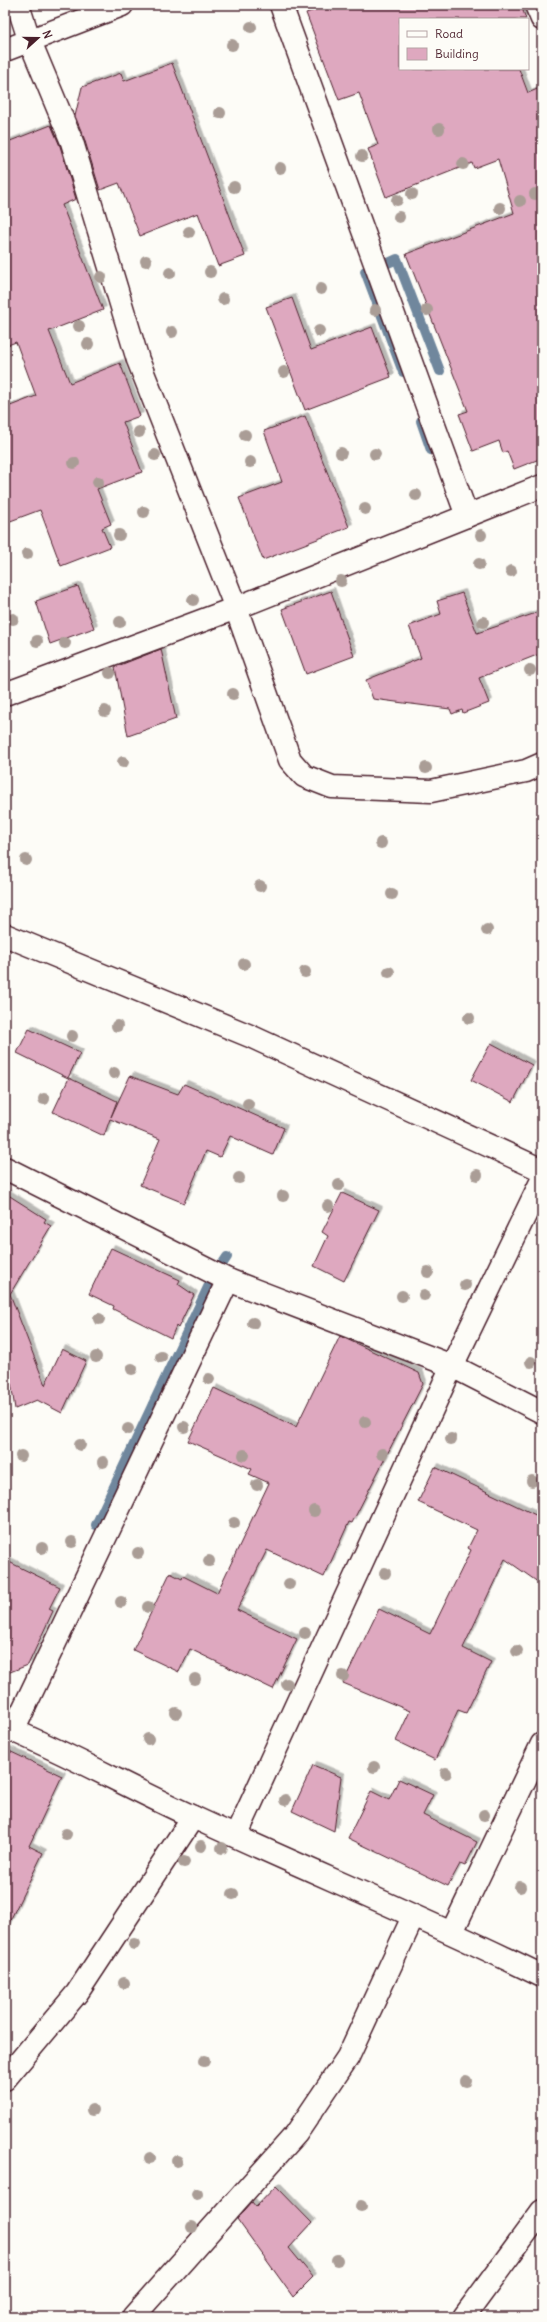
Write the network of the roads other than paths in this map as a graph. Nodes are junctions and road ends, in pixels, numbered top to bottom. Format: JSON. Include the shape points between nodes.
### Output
{"nodes":[{"id":1,"x":18,"y":5,"type":"edge"},
{"id":2,"x":122,"y":5,"type":"edge"},
{"id":3,"x":281,"y":5,"type":"edge"},
{"id":4,"x":536,"y":5,"type":"edge"},
{"id":5,"x":542,"y":19,"type":"edge"},
{"id":6,"x":29,"y":39,"type":"junction"},
{"id":7,"x":5,"y":50,"type":"edge"},
{"id":8,"x":542,"y":486,"type":"edge"},
{"id":9,"x":467,"y":516,"type":"junction"},
{"id":10,"x":236,"y":608,"type":"junction"},
{"id":11,"x":6,"y":691,"type":"edge"},
{"id":12,"x":542,"y":764,"type":"edge"},
{"id":13,"x":5,"y":935,"type":"edge"},
{"id":14,"x":5,"y":1168,"type":"edge"},
{"id":15,"x":542,"y":1170,"type":"edge"},
{"id":16,"x":542,"y":1180,"type":"edge"},
{"id":17,"x":228,"y":1280,"type":"junction"},
{"id":18,"x":452,"y":1366,"type":"junction"},
{"id":19,"x":542,"y":1412,"type":"edge"},
{"id":20,"x":9,"y":1729,"type":"edge"},
{"id":21,"x":542,"y":1744,"type":"edge"},
{"id":22,"x":193,"y":1817,"type":"junction"},
{"id":23,"x":236,"y":1836,"type":"junction"},
{"id":24,"x":413,"y":1917,"type":"junction"},
{"id":25,"x":452,"y":1932,"type":"junction"},
{"id":26,"x":542,"y":1976,"type":"edge"},
{"id":27,"x":5,"y":2079,"type":"edge"},
{"id":28,"x":542,"y":2211,"type":"edge"},
{"id":29,"x":133,"y":2317,"type":"edge"},
{"id":30,"x":464,"y":2317,"type":"edge"}],
"edges":[{"from":1,"to":6,"type":"street"},
{"from":2,"to":6,"type":"street"},
{"from":3,"to":9,"type":"street"},
{"from":4,"to":5,"type":"street"},
{"from":6,"to":7,"type":"street"},
{"from":6,"to":10,"type":"street","via":[[72,142],[138,360]]},
{"from":8,"to":9,"type":"street"},
{"from":9,"to":10,"type":"street"},
{"from":10,"to":11,"type":"street"},
{"from":10,"to":12,"type":"street","via":[[290,760],[304,776],[332,787],[431,791],[526,771]]},
{"from":13,"to":15,"type":"street","via":[[250,1036]]},
{"from":14,"to":17,"type":"street"},
{"from":16,"to":18,"type":"street"},
{"from":17,"to":18,"type":"street"},
{"from":17,"to":20,"type":"street"},
{"from":18,"to":19,"type":"street"},
{"from":18,"to":23,"type":"street"},
{"from":20,"to":22,"type":"street"},
{"from":21,"to":25,"type":"street"},
{"from":22,"to":23,"type":"street"},
{"from":22,"to":27,"type":"street","via":[[77,1992]]},
{"from":23,"to":24,"type":"street"},
{"from":24,"to":25,"type":"street"},
{"from":24,"to":29,"type":"street","via":[[348,2057],[296,2134]]},
{"from":25,"to":26,"type":"street"},
{"from":28,"to":30,"type":"street"}]}
